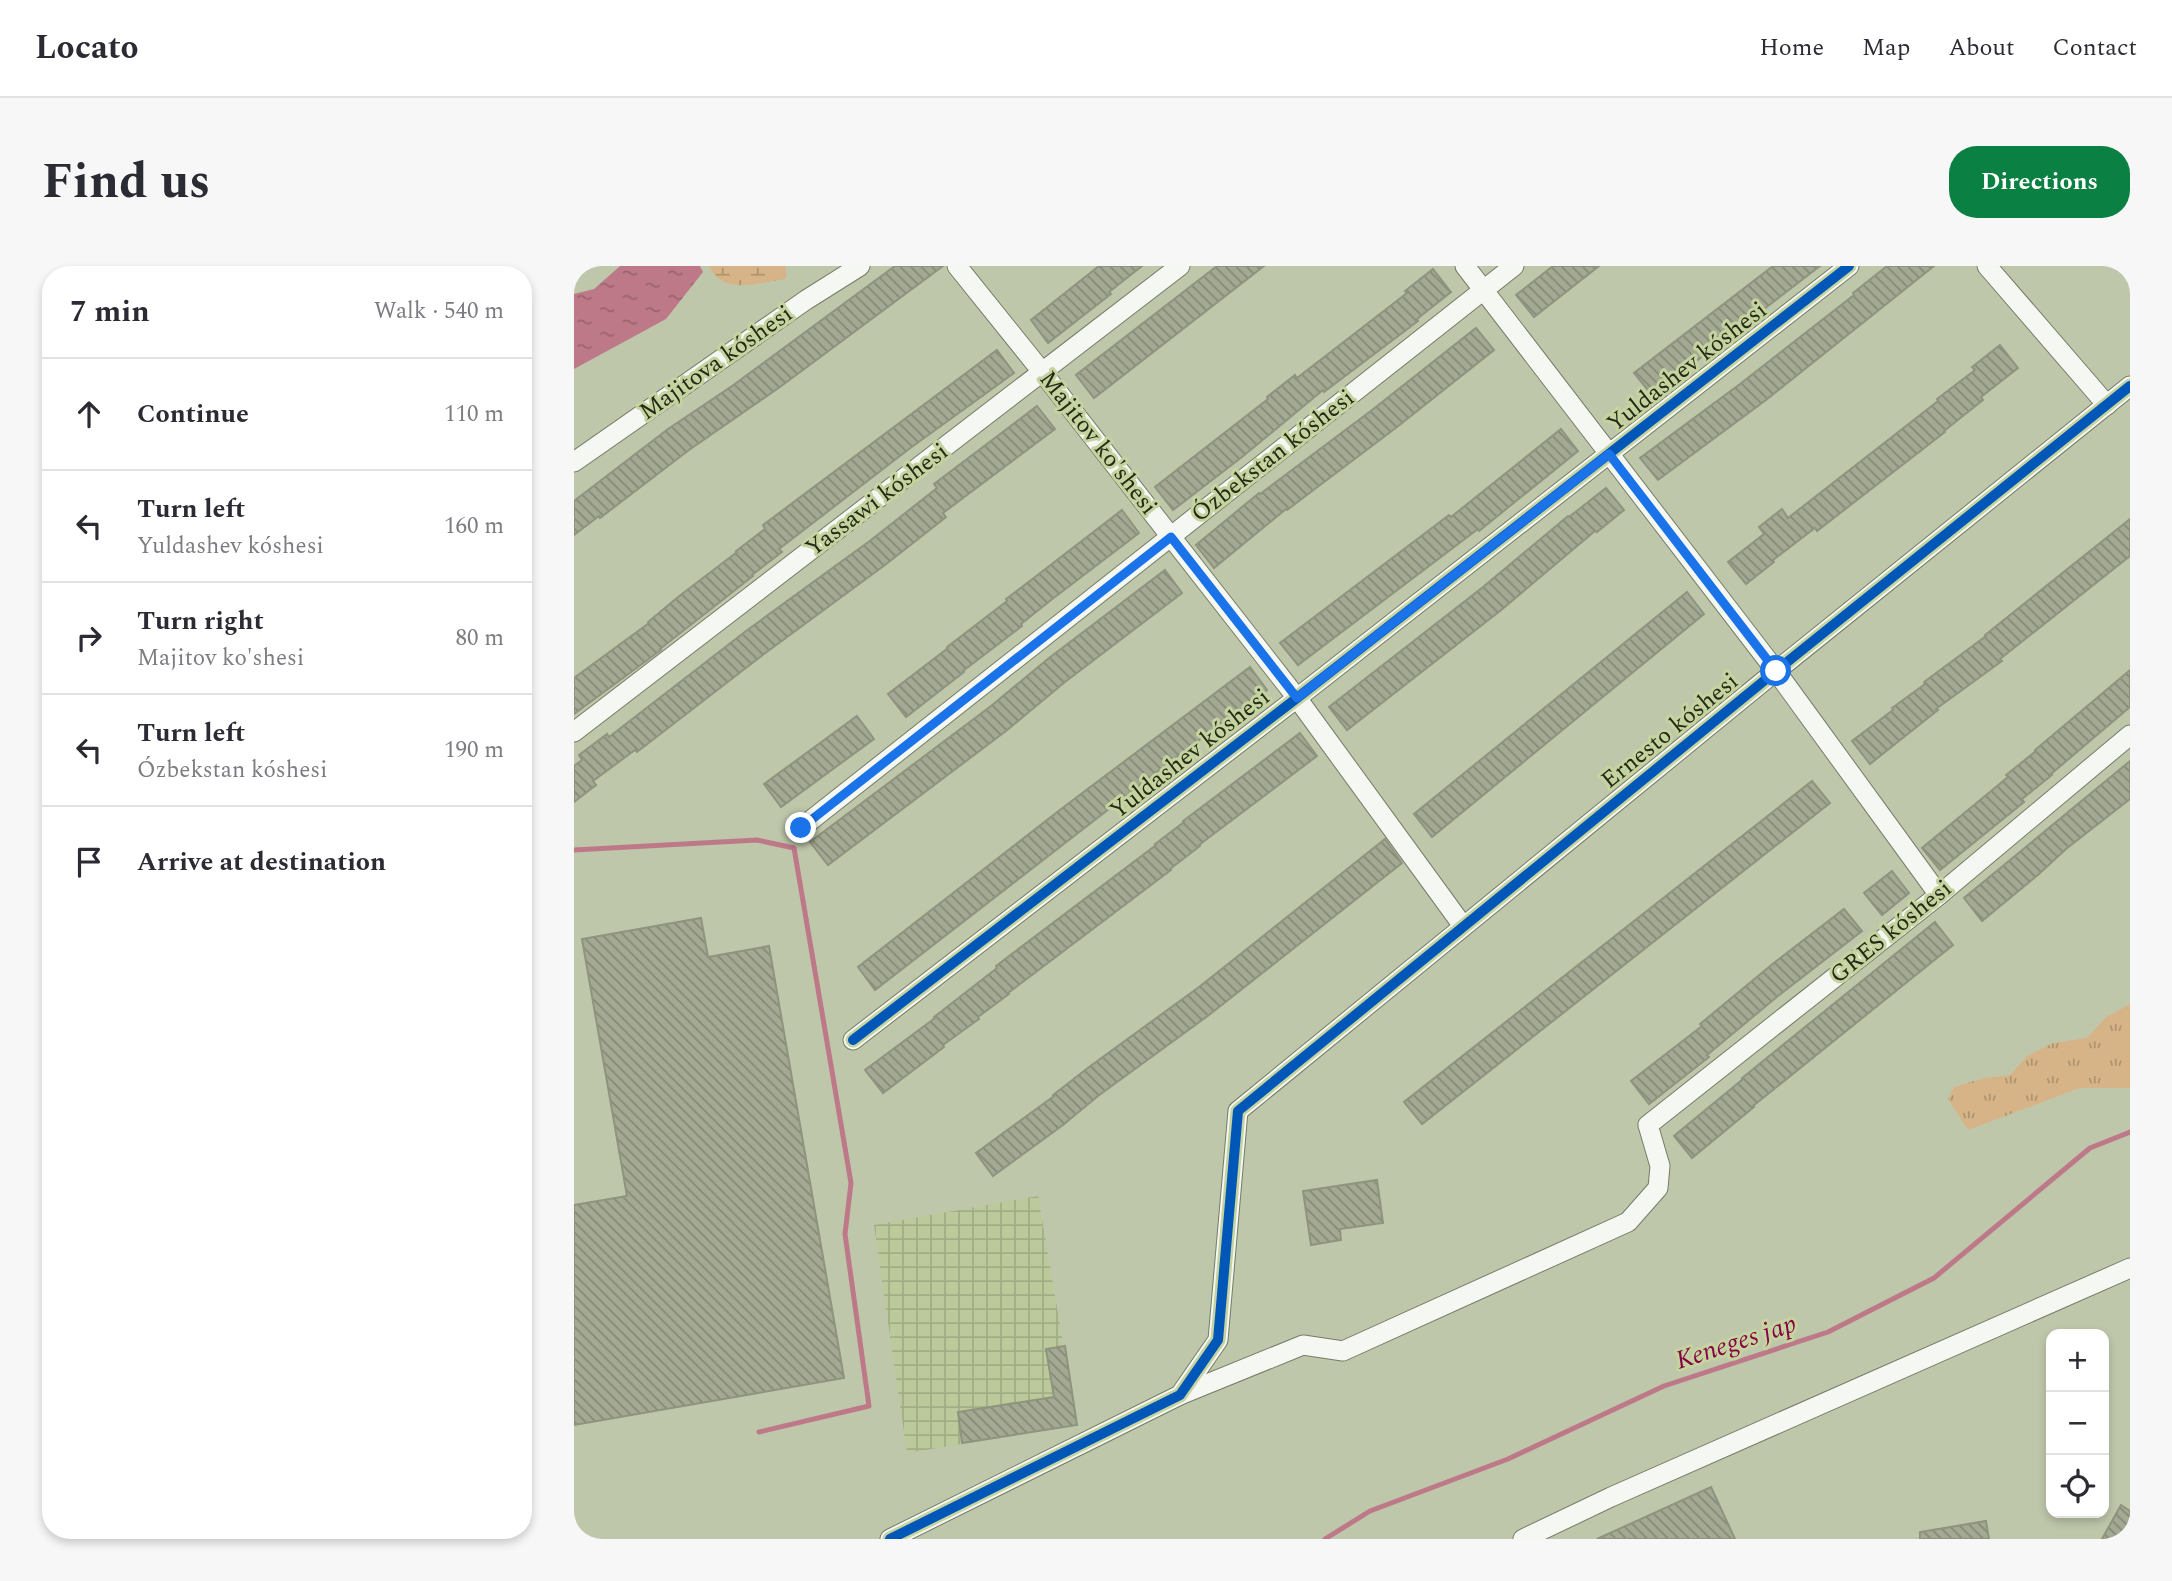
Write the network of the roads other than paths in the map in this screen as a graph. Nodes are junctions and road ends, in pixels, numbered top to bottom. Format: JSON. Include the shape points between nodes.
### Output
{"nodes":[{"id":1,"x":860,"y":266,"type":"edge"},
{"id":2,"x":957,"y":266,"type":"edge"},
{"id":3,"x":1180,"y":266,"type":"edge"},
{"id":4,"x":1465,"y":266,"type":"edge"},
{"id":5,"x":1514,"y":266,"type":"edge"},
{"id":6,"x":1849,"y":266,"type":"edge"},
{"id":7,"x":1987,"y":266,"type":"edge"},
{"id":8,"x":1483,"y":290,"type":"junction"},
{"id":9,"x":1043,"y":373,"type":"junction"},
{"id":10,"x":2130,"y":386,"type":"edge"},
{"id":11,"x":2107,"y":405,"type":"junction"},
{"id":12,"x":1609,"y":454,"type":"junction"},
{"id":13,"x":574,"y":462,"type":"edge"},
{"id":14,"x":1171,"y":537,"type":"junction"},
{"id":15,"x":1776,"y":671,"type":"junction"},
{"id":16,"x":1297,"y":698,"type":"junction"},
{"id":17,"x":574,"y":732,"type":"edge"},
{"id":18,"x":2130,"y":735,"type":"edge"},
{"id":19,"x":801,"y":828,"type":"dead end"},
{"id":20,"x":1939,"y":895,"type":"junction"},
{"id":21,"x":1463,"y":926,"type":"junction"},
{"id":22,"x":853,"y":1041,"type":"dead end"},
{"id":23,"x":2130,"y":1268,"type":"edge"},
{"id":24,"x":1180,"y":1395,"type":"junction"},
{"id":25,"x":890,"y":1539,"type":"edge"},
{"id":26,"x":1523,"y":1539,"type":"edge"}],
"edges":[{"from":1,"to":13,"type":"street","name":"Majitova kóshesi"},
{"from":2,"to":9,"type":"street","name":"Majitov ko'shesi"},
{"from":3,"to":9,"type":"street","name":"Yassawi kóshesi"},
{"from":4,"to":8,"type":"street"},
{"from":5,"to":8,"type":"street","name":"Ózbekstan kóshesi"},
{"from":6,"to":12,"type":"street","name":"Yuldashev kóshesi"},
{"from":7,"to":11,"type":"street"},
{"from":8,"to":12,"type":"street"},
{"from":8,"to":14,"type":"street","name":"Ózbekstan kóshesi"},
{"from":9,"to":14,"type":"street","name":"Majitov ko'shesi"},
{"from":9,"to":17,"type":"street","name":"Yassawi kóshesi"},
{"from":10,"to":11,"type":"street","name":"Ernesto kóshesi"},
{"from":11,"to":15,"type":"street","name":"Ernesto kóshesi"},
{"from":12,"to":15,"type":"street"},
{"from":12,"to":16,"type":"street","name":"Yuldashev kóshesi"},
{"from":14,"to":16,"type":"street","name":"Majitov ko'shesi"},
{"from":14,"to":19,"type":"street","name":"Ózbekstan kóshesi"},
{"from":15,"to":20,"type":"street"},
{"from":15,"to":21,"type":"street","name":"Ernesto kóshesi"},
{"from":16,"to":21,"type":"street","name":"Majitov ko'shesi"},
{"from":16,"to":22,"type":"street","name":"Yuldashev kóshesi"},
{"from":18,"to":20,"type":"street","name":"GRES kóshesi"},
{"from":20,"to":24,"type":"street","name":"GRES kóshesi","via":[[1648,1125],[1660,1166],[1658,1188],[1628,1222],[1343,1351],[1303,1345]]},
{"from":21,"to":24,"type":"street","name":"Ernesto kóshesi","via":[[1238,1111],[1218,1340]]},
{"from":23,"to":26,"type":"street"},
{"from":24,"to":25,"type":"street"}]}
